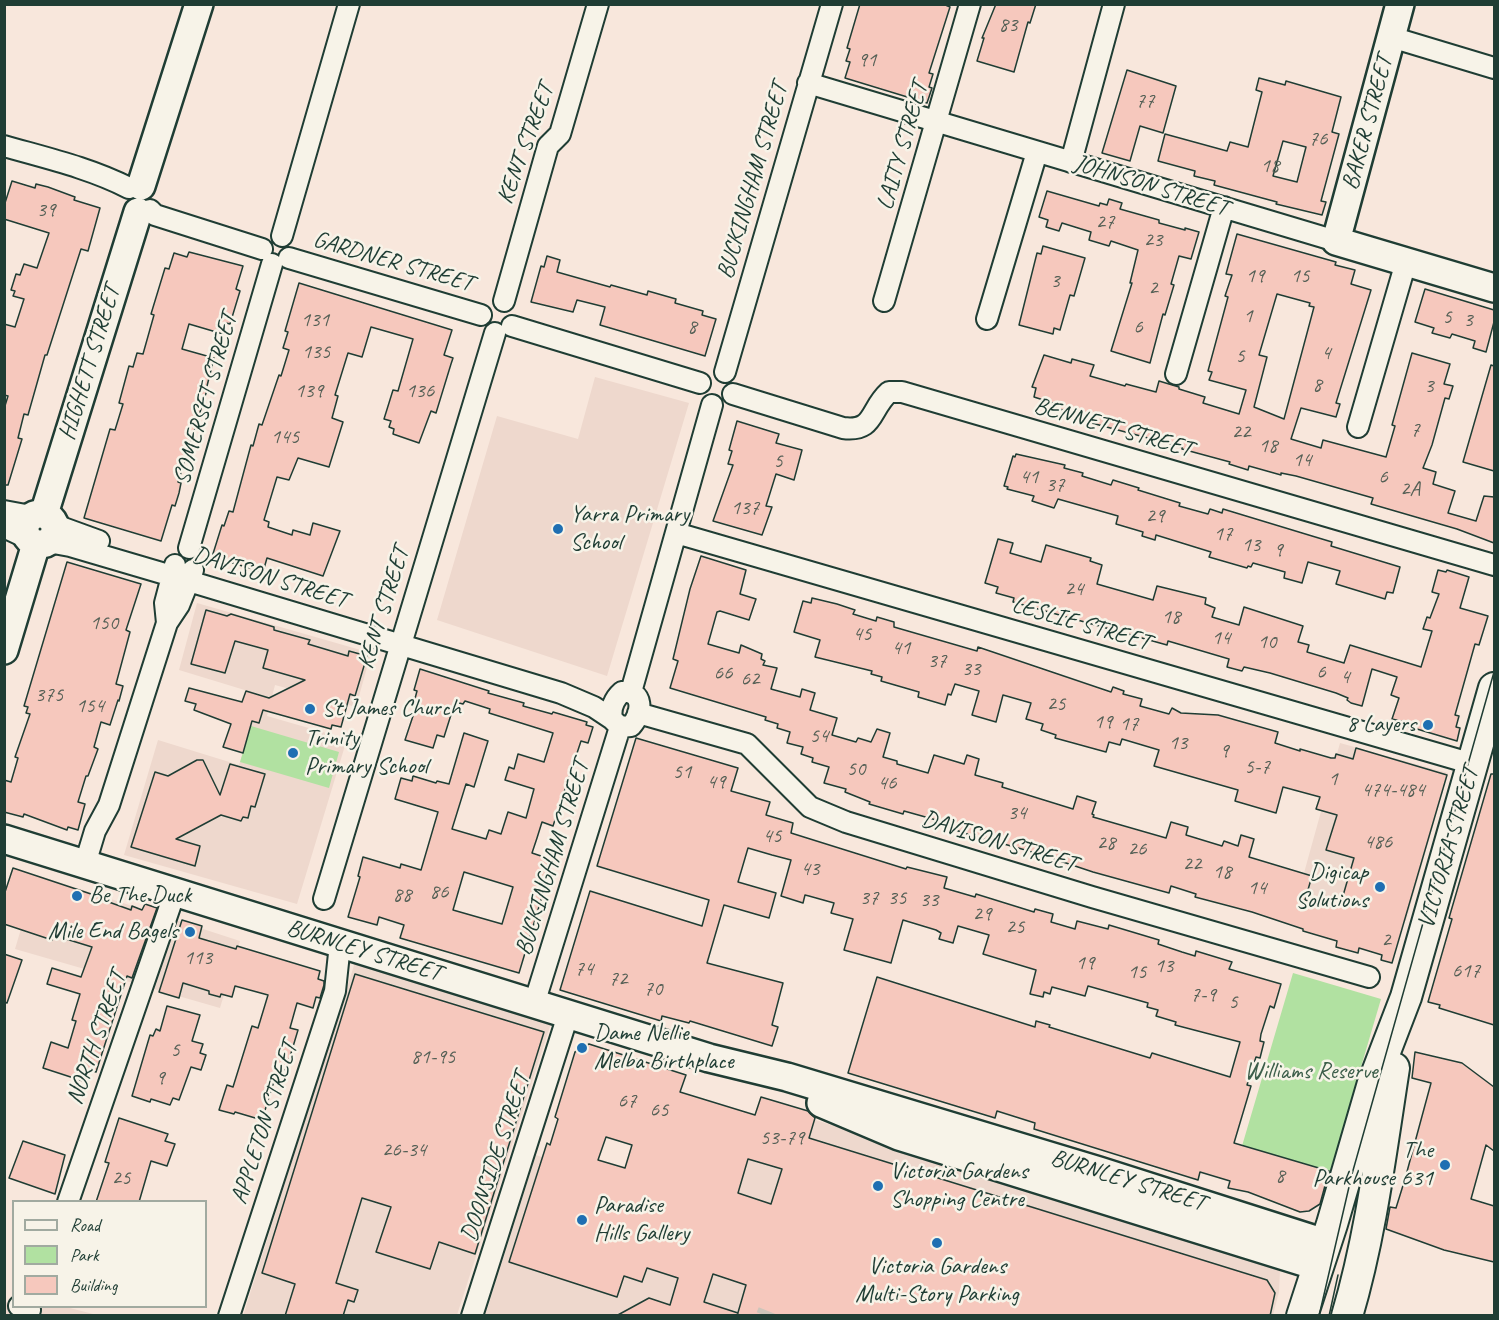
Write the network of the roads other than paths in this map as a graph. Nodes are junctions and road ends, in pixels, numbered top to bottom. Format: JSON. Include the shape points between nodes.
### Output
{"nodes":[{"id":1,"x":199,"y":4,"type":"edge"},
{"id":2,"x":350,"y":4,"type":"edge"},
{"id":3,"x":598,"y":4,"type":"edge"},
{"id":4,"x":832,"y":4,"type":"edge"},
{"id":5,"x":970,"y":4,"type":"edge"},
{"id":6,"x":1114,"y":4,"type":"edge"},
{"id":7,"x":1400,"y":4,"type":"edge"},
{"id":8,"x":1391,"y":37,"type":"junction"},
{"id":9,"x":1494,"y":68,"type":"edge"},
{"id":10,"x":808,"y":83,"type":"junction"},
{"id":11,"x":937,"y":121,"type":"junction"},
{"id":12,"x":4,"y":146,"type":"edge"},
{"id":13,"x":1037,"y":152,"type":"junction"},
{"id":14,"x":1071,"y":162,"type":"junction"},
{"id":15,"x":139,"y":199,"type":"junction"},
{"id":16,"x":1224,"y":207,"type":"junction"},
{"id":17,"x":1336,"y":241,"type":"junction"},
{"id":18,"x":275,"y":257,"type":"junction"},
{"id":19,"x":1406,"y":262,"type":"junction"},
{"id":20,"x":1494,"y":288,"type":"edge"},
{"id":21,"x":504,"y":301,"type":"junction"},
{"id":22,"x":884,"y":301,"type":"dead end"},
{"id":23,"x":482,"y":315,"type":"junction"},
{"id":24,"x":987,"y":319,"type":"dead end"},
{"id":25,"x":504,"y":330,"type":"junction"},
{"id":26,"x":725,"y":372,"type":"junction"},
{"id":27,"x":1176,"y":375,"type":"dead end"},
{"id":28,"x":700,"y":383,"type":"junction"},
{"id":29,"x":733,"y":394,"type":"junction"},
{"id":30,"x":712,"y":405,"type":"junction"},
{"id":31,"x":1358,"y":427,"type":"dead end"},
{"id":32,"x":4,"y":511,"type":"edge"},
{"id":33,"x":35,"y":529,"type":"edge"},
{"id":34,"x":676,"y":534,"type":"junction"},
{"id":35,"x":189,"y":548,"type":"dead end"},
{"id":36,"x":1494,"y":565,"type":"edge"},
{"id":37,"x":182,"y":573,"type":"junction"},
{"id":38,"x":401,"y":640,"type":"junction"},
{"id":39,"x":4,"y":650,"type":"edge"},
{"id":40,"x":511,"y":674,"type":"junction"},
{"id":41,"x":623,"y":695,"type":"junction"},
{"id":42,"x":1492,"y":703,"type":"edge"},
{"id":43,"x":638,"y":713,"type":"junction"},
{"id":44,"x":616,"y":723,"type":"junction"},
{"id":45,"x":1473,"y":764,"type":"junction"},
{"id":46,"x":4,"y":839,"type":"edge"},
{"id":47,"x":92,"y":866,"type":"junction"},
{"id":48,"x":175,"y":892,"type":"junction"},
{"id":49,"x":324,"y":899,"type":"dead end"},
{"id":50,"x":340,"y":944,"type":"junction"},
{"id":51,"x":1369,"y":977,"type":"dead end"},
{"id":52,"x":534,"y":1004,"type":"junction"},
{"id":53,"x":1402,"y":1009,"type":"junction"},
{"id":54,"x":568,"y":1015,"type":"junction"},
{"id":55,"x":903,"y":1125,"type":"junction"},
{"id":56,"x":1099,"y":1171,"type":"junction"},
{"id":57,"x":1089,"y":1196,"type":"junction"},
{"id":58,"x":69,"y":1200,"type":"edge"},
{"id":59,"x":1321,"y":1255,"type":"junction"},
{"id":60,"x":1359,"y":1269,"type":"junction"},
{"id":61,"x":229,"y":1316,"type":"edge"},
{"id":62,"x":472,"y":1316,"type":"edge"},
{"id":63,"x":1302,"y":1316,"type":"edge"},
{"id":64,"x":1347,"y":1316,"type":"edge"}],
"edges":[{"from":1,"to":15,"type":"main road","name":"HIGHETT STREET"},
{"from":2,"to":18,"type":"street","via":[[282,236],[269,238]]},
{"from":3,"to":21,"type":"street","name":"KENT STREET","via":[[560,134],[548,146]]},
{"from":4,"to":10,"type":"street","name":"BUCKINGHAM STREET"},
{"from":5,"to":11,"type":"street","name":"LAITY STREET"},
{"from":6,"to":14,"type":"street"},
{"from":7,"to":8,"type":"main road","name":"BAKER STREET"},
{"from":8,"to":9,"type":"street"},
{"from":8,"to":17,"type":"main road","name":"BAKER STREET"},
{"from":10,"to":11,"type":"street","name":"JOHNSON STREET"},
{"from":10,"to":26,"type":"street","name":"BUCKINGHAM STREET"},
{"from":11,"to":13,"type":"street","name":"JOHNSON STREET"},
{"from":11,"to":22,"type":"street","name":"LAITY STREET"},
{"from":12,"to":15,"type":"street","name":"GARDNER STREET","via":[[104,176]]},
{"from":13,"to":14,"type":"street","name":"JOHNSON STREET"},
{"from":13,"to":24,"type":"street"},
{"from":14,"to":16,"type":"street","name":"JOHNSON STREET"},
{"from":15,"to":18,"type":"street","name":"GARDNER STREET","via":[[155,215]]},
{"from":15,"to":33,"type":"main road","name":"HIGHETT STREET"},
{"from":16,"to":17,"type":"street","name":"JOHNSON STREET"},
{"from":16,"to":27,"type":"street"},
{"from":17,"to":19,"type":"main road","name":"JOHNSON STREET"},
{"from":18,"to":23,"type":"street","name":"GARDNER STREET"},
{"from":18,"to":35,"type":"street","name":"SOMERSET STREET"},
{"from":19,"to":20,"type":"main road","name":"JOHNSON STREET"},
{"from":19,"to":31,"type":"street"},
{"from":21,"to":23,"type":"street","via":[[489,303]]},
{"from":21,"to":25,"type":"street","via":[[515,316]]},
{"from":23,"to":25,"type":"street","via":[[486,329]]},
{"from":25,"to":28,"type":"street"},
{"from":25,"to":38,"type":"street","name":"KENT STREET"},
{"from":26,"to":28,"type":"street","via":[[705,374]]},
{"from":26,"to":29,"type":"street","via":[[734,384]]},
{"from":28,"to":30,"type":"street","via":[[700,394]]},
{"from":29,"to":30,"type":"street","via":[[727,403]]},
{"from":29,"to":36,"type":"street","name":"BENNETT STREET","via":[[856,430],[867,425],[880,400],[889,392],[902,393]]},
{"from":30,"to":34,"type":"street"},
{"from":32,"to":33,"type":"street","name":"DAVISON STREET"},
{"from":33,"to":37,"type":"street","name":"DAVISON STREET"},
{"from":33,"to":39,"type":"main road","name":"HIGHETT STREET"},
{"from":34,"to":41,"type":"street"},
{"from":34,"to":45,"type":"street","name":"LESLIE STREET"},
{"from":37,"to":38,"type":"street","name":"DAVISON STREET"},
{"from":37,"to":47,"type":"street","via":[[179,605],[167,623],[109,805],[107,833]]},
{"from":38,"to":40,"type":"street","name":"DAVISON STREET"},
{"from":38,"to":49,"type":"street","name":"KENT STREET"},
{"from":40,"to":41,"type":"street","name":"DAVISON STREET"},
{"from":40,"to":44,"type":"street","name":"DAVISON STREET","via":[[580,700]]},
{"from":41,"to":43,"type":"street","via":[[638,699]]},
{"from":41,"to":44,"type":"street","via":[[612,708]]},
{"from":42,"to":45,"type":"main road","name":"VICTORIA STREET"},
{"from":43,"to":44,"type":"street","via":[[631,726]]},
{"from":43,"to":51,"type":"street","name":"DAVISON STREET","via":[[747,744],[810,807],[846,822]]},
{"from":44,"to":52,"type":"street","name":"BUCKINGHAM STREET"},
{"from":45,"to":53,"type":"main road","name":"VICTORIA STREET"},
{"from":46,"to":47,"type":"main road","name":"BURNLEY STREET"},
{"from":47,"to":48,"type":"main road","name":"BURNLEY STREET"},
{"from":48,"to":50,"type":"main road","name":"BURNLEY STREET"},
{"from":48,"to":58,"type":"street","name":"NORTH STREET"},
{"from":50,"to":52,"type":"main road","name":"BURNLEY STREET"},
{"from":50,"to":61,"type":"street","name":"APPLETON STREET","via":[[335,991]]},
{"from":52,"to":54,"type":"main road","name":"BURNLEY STREET"},
{"from":53,"to":59,"type":"main road","name":"VICTORIA STREET","via":[[1373,1083]]},
{"from":53,"to":60,"type":"main road","name":"VICTORIA STREET"},
{"from":54,"to":55,"type":"main road","name":"BURNLEY STREET","via":[[723,1062],[787,1077]]},
{"from":54,"to":62,"type":"street","name":"DOONSIDE STREET"},
{"from":55,"to":56,"type":"main road","name":"BURNLEY STREET"},
{"from":55,"to":57,"type":"main road","name":"BURNLEY STREET"},
{"from":56,"to":57,"type":"main road"},
{"from":56,"to":59,"type":"main road","name":"BURNLEY STREET"},
{"from":57,"to":59,"type":"main road","name":"BURNLEY STREET"},
{"from":59,"to":60,"type":"main road","via":[[1344,1252]]},
{"from":59,"to":63,"type":"main road","name":"VICTORIA STREET"},
{"from":60,"to":64,"type":"main road","name":"VICTORIA STREET"}]}
